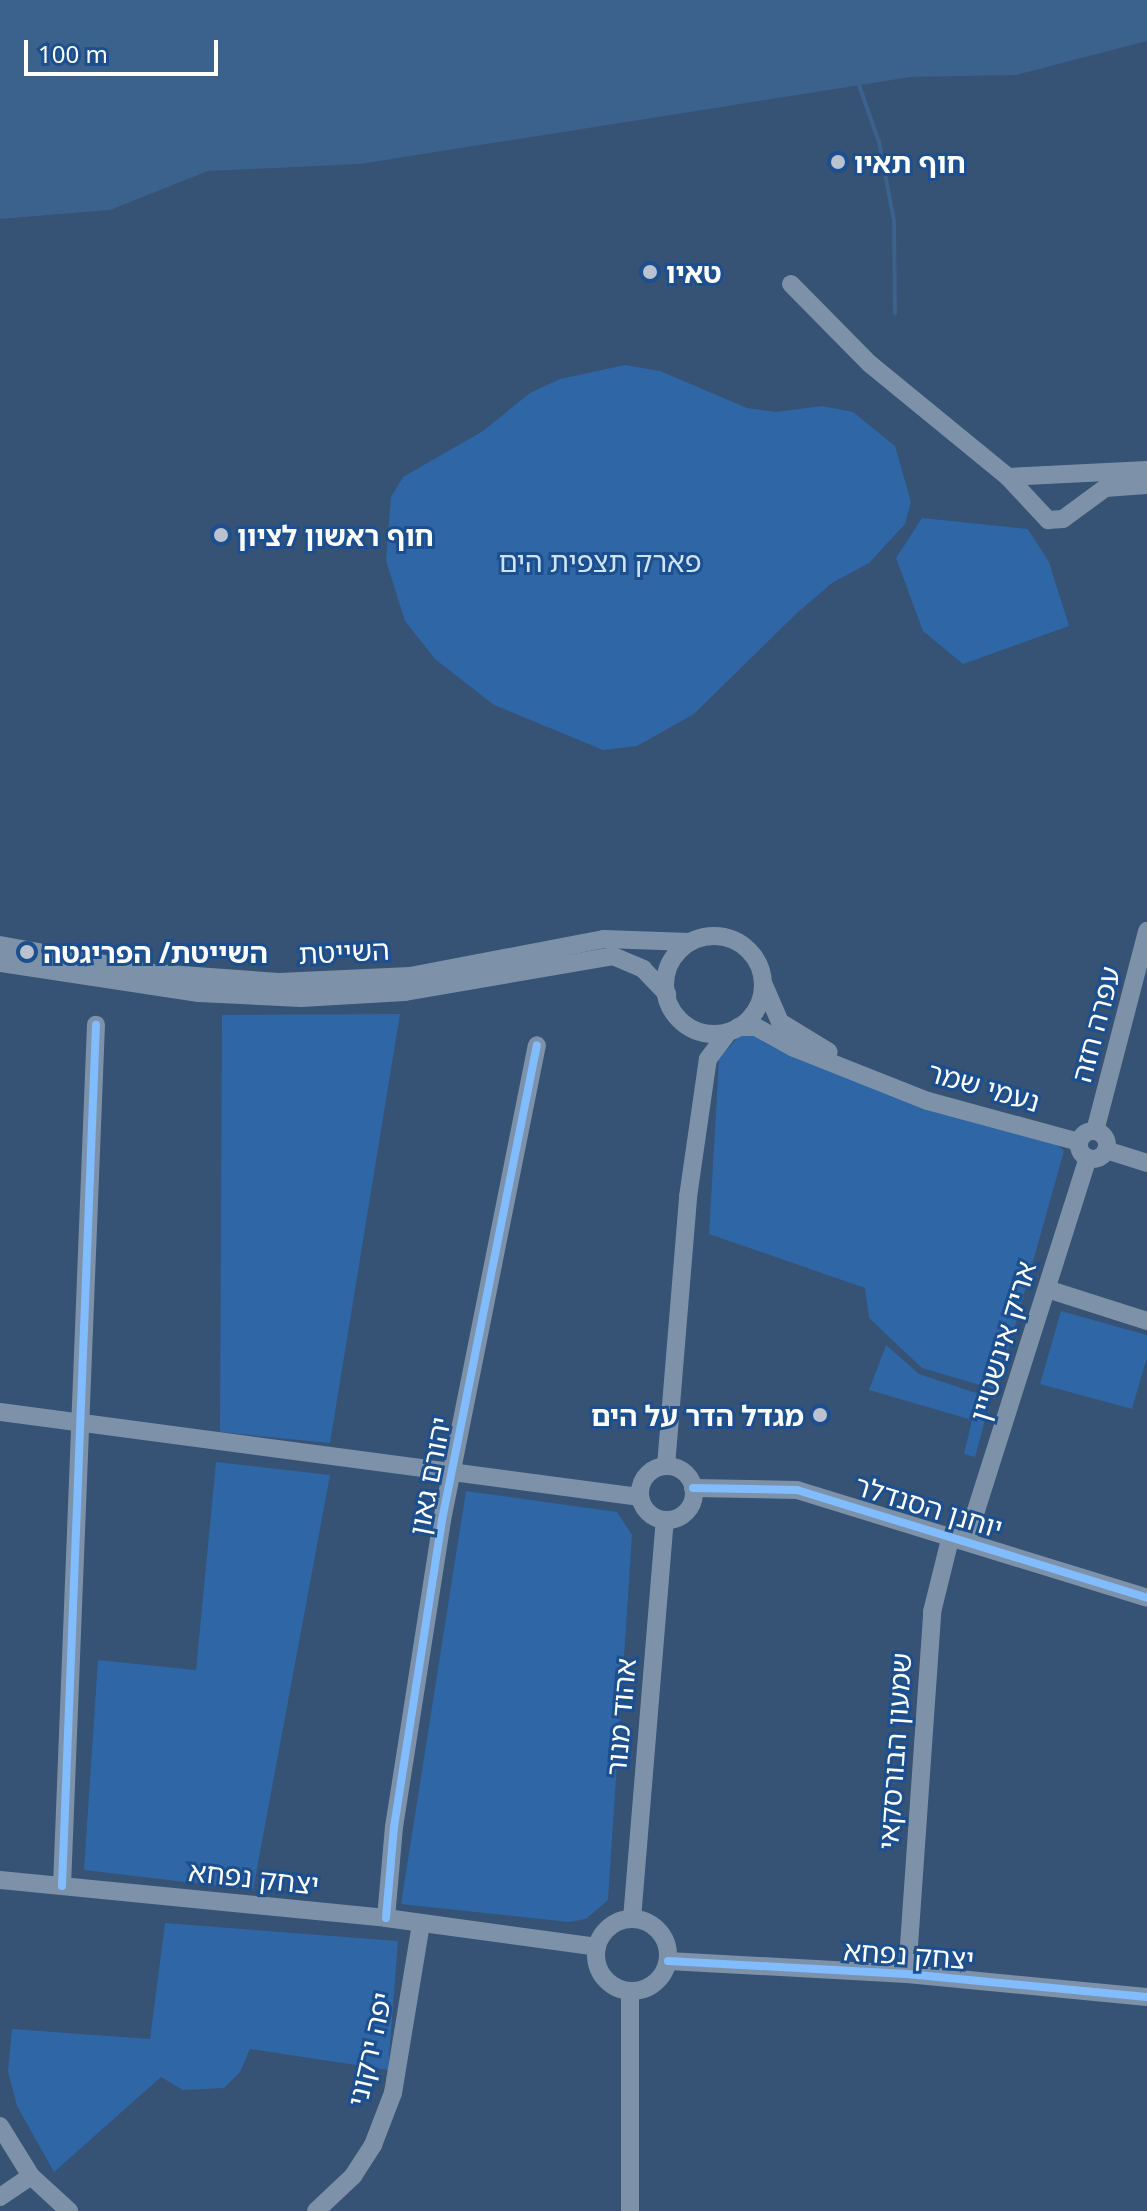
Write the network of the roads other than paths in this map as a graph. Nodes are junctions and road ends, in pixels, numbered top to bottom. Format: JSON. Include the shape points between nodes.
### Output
{"nodes":[{"id":1,"x":791,"y":284,"type":"dead end"},
{"id":2,"x":1147,"y":470,"type":"edge"},
{"id":3,"x":1055,"y":475,"type":"junction"},
{"id":4,"x":1008,"y":477,"type":"junction"},
{"id":5,"x":1147,"y":485,"type":"edge"},
{"id":6,"x":1035,"y":512,"type":"junction"},
{"id":7,"x":1147,"y":931,"type":"edge"},
{"id":8,"x":690,"y":942,"type":"junction"},
{"id":9,"x":0,"y":945,"type":"edge"},
{"id":10,"x":0,"y":963,"type":"edge"},
{"id":11,"x":763,"y":984,"type":"junction"},
{"id":12,"x":667,"y":994,"type":"junction"},
{"id":13,"x":96,"y":1025,"type":"dead end"},
{"id":14,"x":686,"y":1025,"type":"junction"},
{"id":15,"x":733,"y":1030,"type":"junction"},
{"id":16,"x":537,"y":1045,"type":"dead end"},
{"id":17,"x":706,"y":1072,"type":"junction"},
{"id":18,"x":875,"y":1081,"type":"junction"},
{"id":19,"x":1087,"y":1144,"type":"junction"},
{"id":20,"x":1147,"y":1163,"type":"edge"},
{"id":21,"x":1047,"y":1289,"type":"junction"},
{"id":22,"x":1147,"y":1321,"type":"edge"},
{"id":23,"x":0,"y":1412,"type":"edge"},
{"id":24,"x":0,"y":1421,"type":"edge"},
{"id":25,"x":80,"y":1423,"type":"junction"},
{"id":26,"x":666,"y":1466,"type":"junction"},
{"id":27,"x":452,"y":1473,"type":"junction"},
{"id":28,"x":693,"y":1488,"type":"junction"},
{"id":29,"x":640,"y":1497,"type":"junction"},
{"id":30,"x":665,"y":1520,"type":"junction"},
{"id":31,"x":959,"y":1537,"type":"junction"},
{"id":32,"x":1147,"y":1598,"type":"edge"},
{"id":33,"x":0,"y":1880,"type":"edge"},
{"id":34,"x":62,"y":1886,"type":"junction"},
{"id":35,"x":386,"y":1918,"type":"junction"},
{"id":36,"x":632,"y":1919,"type":"junction"},
{"id":37,"x":421,"y":1924,"type":"junction"},
{"id":38,"x":597,"y":1947,"type":"junction"},
{"id":39,"x":668,"y":1961,"type":"junction"},
{"id":40,"x":907,"y":1974,"type":"junction"},
{"id":41,"x":630,"y":1991,"type":"junction"},
{"id":42,"x":1147,"y":1997,"type":"edge"},
{"id":43,"x":0,"y":2126,"type":"edge"},
{"id":44,"x":31,"y":2176,"type":"junction"},
{"id":45,"x":0,"y":2197,"type":"edge"},
{"id":46,"x":325,"y":2209,"type":"edge"},
{"id":47,"x":69,"y":2211,"type":"edge"},
{"id":48,"x":630,"y":2211,"type":"edge"}],
"edges":[{"from":1,"to":4,"type":"street","via":[[870,364]]},
{"from":2,"to":3,"type":"street"},
{"from":3,"to":4,"type":"street"},
{"from":3,"to":6,"type":"street","via":[[1038,487]]},
{"from":4,"to":6,"type":"street"},
{"from":5,"to":6,"type":"street","via":[[1093,492],[1063,519],[1048,520]]},
{"from":7,"to":19,"type":"street","name":"עפרה חזה"},
{"from":8,"to":9,"type":"street","name":"השייטת","via":[[604,939],[410,976],[279,982],[154,973]]},
{"from":8,"to":11,"type":"street","via":[[715,935],[743,945],[761,969]]},
{"from":8,"to":12,"type":"street","via":[[671,962]]},
{"from":10,"to":12,"type":"street","name":"השייטת","via":[[199,993],[301,998],[405,992],[613,956],[643,969]]},
{"from":11,"to":15,"type":"street","via":[[757,1009]]},
{"from":11,"to":18,"type":"street","name":"נעמי שמר","via":[[780,1022]]},
{"from":12,"to":14,"type":"street"},
{"from":13,"to":25,"type":"street"},
{"from":14,"to":15,"type":"street","via":[[713,1034]]},
{"from":14,"to":17,"type":"street"},
{"from":15,"to":17,"type":"street","via":[[715,1044]]},
{"from":15,"to":18,"type":"street","name":"נעמי שמר","via":[[756,1027]]},
{"from":16,"to":27,"type":"street","name":"יהורם גאון"},
{"from":17,"to":26,"type":"street","via":[[688,1197]]},
{"from":18,"to":19,"type":"street","name":"נעמי שמר"},
{"from":19,"to":20,"type":"street","via":[[1097,1158],[1106,1150]]},
{"from":19,"to":21,"type":"street","name":"אריק אינשטיין"},
{"from":21,"to":22,"type":"street"},
{"from":21,"to":31,"type":"street","name":"אריק אינשטיין"},
{"from":23,"to":25,"type":"street"},
{"from":24,"to":25,"type":"street"},
{"from":25,"to":27,"type":"street"},
{"from":25,"to":34,"type":"street"},
{"from":26,"to":28,"type":"street","via":[[684,1472]]},
{"from":26,"to":29,"type":"street","via":[[644,1478]]},
{"from":27,"to":29,"type":"street"},
{"from":27,"to":35,"type":"street","name":"יהורם גאון","via":[[394,1827]]},
{"from":28,"to":30,"type":"street","via":[[689,1508]]},
{"from":28,"to":31,"type":"street","name":"יוחנן הסנדלר","via":[[797,1490]]},
{"from":29,"to":30,"type":"street","via":[[648,1513]]},
{"from":30,"to":36,"type":"street","name":"אהוד מנור"},
{"from":31,"to":32,"type":"street","name":"יוחנן הסנדלר"},
{"from":31,"to":40,"type":"street","name":"שמעון הבורסקאי","via":[[932,1612]]},
{"from":33,"to":34,"type":"street","name":"יצחק נפחא"},
{"from":34,"to":35,"type":"street","name":"יצחק נפחא"},
{"from":35,"to":37,"type":"street","name":"יצחק נפחא"},
{"from":36,"to":38,"type":"street","via":[[612,1925]]},
{"from":36,"to":39,"type":"street","via":[[644,1921],[663,1936]]},
{"from":37,"to":38,"type":"street","name":"יצחק נפחא"},
{"from":37,"to":46,"type":"street","name":"יפה ירקוני","via":[[393,2093],[373,2145]]},
{"from":38,"to":41,"type":"street","via":[[596,1959],[608,1981]]},
{"from":39,"to":40,"type":"street","name":"יצחק נפחא"},
{"from":39,"to":41,"type":"street","via":[[654,1984]]},
{"from":40,"to":42,"type":"street","name":"יצחק נפחא"},
{"from":41,"to":48,"type":"street"},
{"from":43,"to":44,"type":"street"},
{"from":44,"to":45,"type":"street"},
{"from":44,"to":47,"type":"street"}]}
